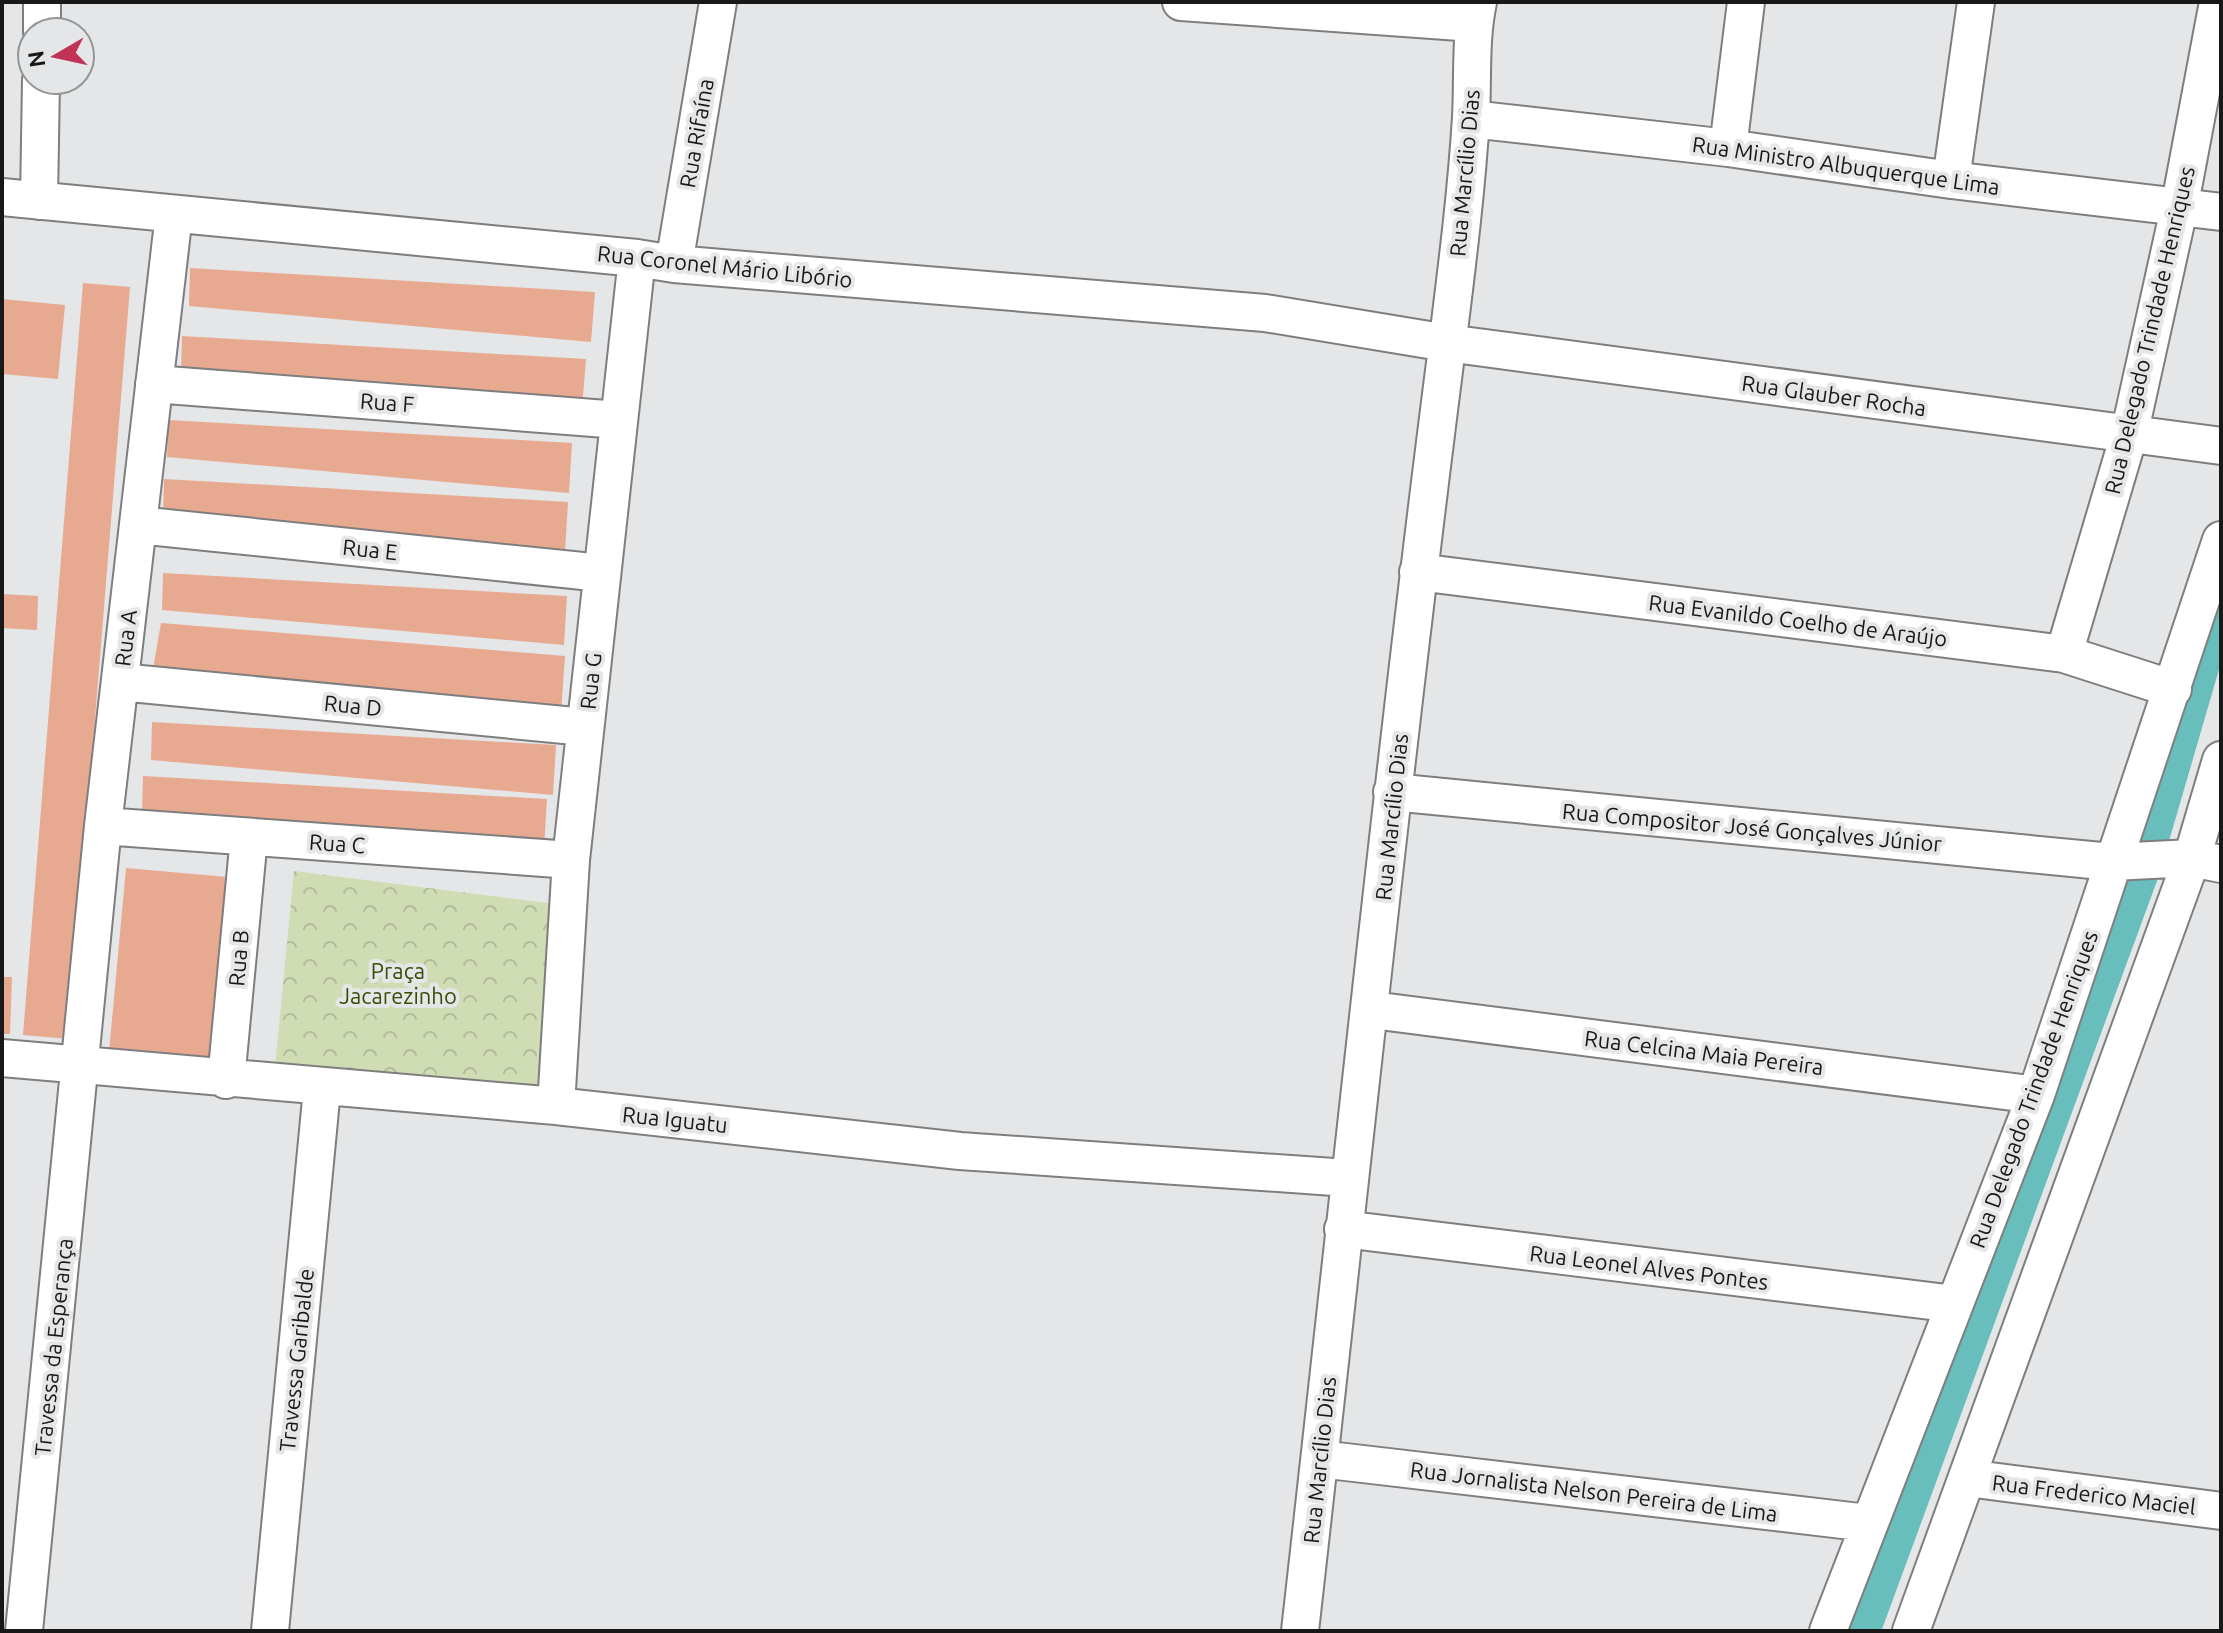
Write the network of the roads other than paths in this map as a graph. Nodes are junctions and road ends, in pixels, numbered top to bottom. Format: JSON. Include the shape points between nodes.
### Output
{"nodes":[{"id":1,"x":718,"y":2,"type":"edge"},
{"id":2,"x":1181,"y":2,"type":"edge"},
{"id":3,"x":1746,"y":2,"type":"edge"},
{"id":4,"x":1976,"y":2,"type":"edge"},
{"id":5,"x":2218,"y":2,"type":"edge"},
{"id":6,"x":1476,"y":12,"type":"edge"},
{"id":7,"x":41,"y":96,"type":"edge"},
{"id":8,"x":1471,"y":119,"type":"junction"},
{"id":9,"x":1728,"y":148,"type":"junction"},
{"id":10,"x":1951,"y":180,"type":"junction"},
{"id":11,"x":2,"y":197,"type":"edge"},
{"id":12,"x":39,"y":201,"type":"junction"},
{"id":13,"x":2179,"y":209,"type":"junction"},
{"id":14,"x":2221,"y":212,"type":"edge"},
{"id":15,"x":174,"y":214,"type":"junction"},
{"id":16,"x":637,"y":258,"type":"junction"},
{"id":17,"x":674,"y":264,"type":"junction"},
{"id":18,"x":1447,"y":343,"type":"junction"},
{"id":19,"x":154,"y":384,"type":"junction"},
{"id":20,"x":619,"y":420,"type":"junction"},
{"id":21,"x":2129,"y":435,"type":"junction"},
{"id":22,"x":2221,"y":446,"type":"edge"},
{"id":23,"x":138,"y":525,"type":"junction"},
{"id":24,"x":2221,"y":540,"type":"edge"},
{"id":25,"x":1418,"y":572,"type":"junction"},
{"id":26,"x":602,"y":573,"type":"junction"},
{"id":27,"x":2064,"y":654,"type":"junction"},
{"id":28,"x":120,"y":682,"type":"junction"},
{"id":29,"x":2173,"y":689,"type":"junction"},
{"id":30,"x":585,"y":727,"type":"junction"},
{"id":31,"x":2221,"y":760,"type":"edge"},
{"id":32,"x":1392,"y":792,"type":"junction"},
{"id":33,"x":103,"y":826,"type":"junction"},
{"id":34,"x":249,"y":837,"type":"junction"},
{"id":35,"x":571,"y":860,"type":"junction"},
{"id":36,"x":2193,"y":860,"type":"edge"},
{"id":37,"x":2122,"y":861,"type":"junction"},
{"id":38,"x":1372,"y":1010,"type":"junction"},
{"id":39,"x":2,"y":1058,"type":"edge"},
{"id":40,"x":82,"y":1063,"type":"junction"},
{"id":41,"x":226,"y":1080,"type":"junction"},
{"id":42,"x":322,"y":1089,"type":"junction"},
{"id":43,"x":2036,"y":1095,"type":"junction"},
{"id":44,"x":556,"y":1106,"type":"junction"},
{"id":45,"x":1348,"y":1178,"type":"junction"},
{"id":46,"x":1343,"y":1229,"type":"junction"},
{"id":47,"x":1955,"y":1304,"type":"junction"},
{"id":48,"x":1320,"y":1459,"type":"junction"},
{"id":49,"x":1967,"y":1478,"type":"junction"},
{"id":50,"x":2221,"y":1511,"type":"edge"},
{"id":51,"x":1868,"y":1523,"type":"junction"},
{"id":52,"x":24,"y":1631,"type":"edge"},
{"id":53,"x":270,"y":1631,"type":"edge"},
{"id":54,"x":1300,"y":1631,"type":"edge"},
{"id":55,"x":1828,"y":1631,"type":"edge"},
{"id":56,"x":1911,"y":1631,"type":"edge"}],
"edges":[{"from":1,"to":17,"type":"street","name":"Rua Rifaína"},
{"from":2,"to":6,"type":"street"},
{"from":3,"to":9,"type":"street"},
{"from":4,"to":10,"type":"street"},
{"from":5,"to":13,"type":"street","name":"Rua Delegado Trindade Henriques"},
{"from":6,"to":8,"type":"street","name":"Rua Marcílio Dias"},
{"from":7,"to":12,"type":"street"},
{"from":8,"to":9,"type":"street","name":"Rua Ministro Albuquerque Lima"},
{"from":8,"to":18,"type":"street","name":"Rua Marcílio Dias"},
{"from":9,"to":10,"type":"street","name":"Rua Ministro Albuquerque Lima"},
{"from":10,"to":13,"type":"street","name":"Rua Ministro Albuquerque Lima"},
{"from":11,"to":12,"type":"street","name":"Rua Coronel Mário Libório"},
{"from":12,"to":15,"type":"street","name":"Rua Coronel Mário Libório"},
{"from":13,"to":14,"type":"street","name":"Rua Ministro Albuquerque Lima"},
{"from":13,"to":21,"type":"street","name":"Rua Delegado Trindade Henriques"},
{"from":15,"to":16,"type":"street","name":"Rua Coronel Mário Libório"},
{"from":15,"to":19,"type":"street","name":"Rua A"},
{"from":16,"to":17,"type":"street","name":"Rua Coronel Mário Libório"},
{"from":16,"to":20,"type":"street","name":"Rua G"},
{"from":17,"to":18,"type":"street","name":"Rua Coronel Mário Libório","via":[[1265,313]]},
{"from":18,"to":21,"type":"street","name":"Rua Glauber Rocha"},
{"from":18,"to":25,"type":"street","name":"Rua Marcílio Dias"},
{"from":19,"to":20,"type":"street","name":"Rua F"},
{"from":19,"to":23,"type":"street","name":"Rua A"},
{"from":20,"to":26,"type":"street","name":"Rua G"},
{"from":21,"to":22,"type":"street","name":"Rua Glauber Rocha"},
{"from":21,"to":27,"type":"street","name":"Rua Delegado Trindade Henriques"},
{"from":23,"to":26,"type":"street","name":"Rua E"},
{"from":23,"to":28,"type":"street","name":"Rua A"},
{"from":24,"to":29,"type":"street","name":"Rua Delegado Trindade Henriques"},
{"from":25,"to":27,"type":"street","name":"Rua Evanildo Coelho de Araújo"},
{"from":25,"to":32,"type":"street","name":"Rua Marcílio Dias"},
{"from":26,"to":30,"type":"street","name":"Rua G"},
{"from":27,"to":29,"type":"street","name":"Rua Evanildo Coelho de Araújo"},
{"from":28,"to":30,"type":"street","name":"Rua D"},
{"from":28,"to":33,"type":"street","name":"Rua A"},
{"from":29,"to":37,"type":"street","name":"Rua Delegado Trindade Henriques"},
{"from":30,"to":35,"type":"street","name":"Rua G"},
{"from":31,"to":36,"type":"street"},
{"from":32,"to":37,"type":"street","name":"Rua Compositor José Gonçalves Júnior"},
{"from":32,"to":38,"type":"street","name":"Rua Marcílio Dias"},
{"from":33,"to":34,"type":"street","name":"Rua C"},
{"from":33,"to":40,"type":"street","name":"Rua A"},
{"from":34,"to":35,"type":"street","name":"Rua C"},
{"from":34,"to":41,"type":"street","name":"Rua B"},
{"from":35,"to":44,"type":"street","name":"Rua G"},
{"from":36,"to":37,"type":"street","name":"Rua Compositor José Gonçalves Júnior"},
{"from":36,"to":49,"type":"street"},
{"from":37,"to":43,"type":"street","name":"Rua Delegado Trindade Henriques"},
{"from":38,"to":43,"type":"street","name":"Rua Celcina Maia Pereira"},
{"from":38,"to":45,"type":"street","name":"Rua Marcílio Dias"},
{"from":39,"to":40,"type":"street","name":"Rua Iguatu"},
{"from":40,"to":41,"type":"street","name":"Rua Iguatu"},
{"from":40,"to":52,"type":"street","name":"Travessa da Esperança"},
{"from":41,"to":42,"type":"street","name":"Rua Iguatu"},
{"from":42,"to":44,"type":"street","name":"Rua Iguatu"},
{"from":42,"to":53,"type":"street","name":"Travessa Garibalde"},
{"from":43,"to":47,"type":"street","name":"Rua Delegado Trindade Henriques"},
{"from":44,"to":45,"type":"street","name":"Rua Iguatu","via":[[960,1151]]},
{"from":45,"to":46,"type":"street","name":"Rua Marcílio Dias"},
{"from":46,"to":47,"type":"street","name":"Rua Leonel Alves Pontes"},
{"from":46,"to":48,"type":"street","name":"Rua Marcílio Dias"},
{"from":47,"to":51,"type":"street","name":"Rua Delegado Trindade Henriques"},
{"from":48,"to":51,"type":"street","name":"Rua Jornalista Nelson Pereira de Lima"},
{"from":48,"to":54,"type":"street","name":"Rua Marcílio Dias"},
{"from":49,"to":50,"type":"street","name":"Rua Frederico Maciel"},
{"from":49,"to":56,"type":"street"},
{"from":51,"to":55,"type":"street","name":"Rua Delegado Trindade Henriques"}]}
